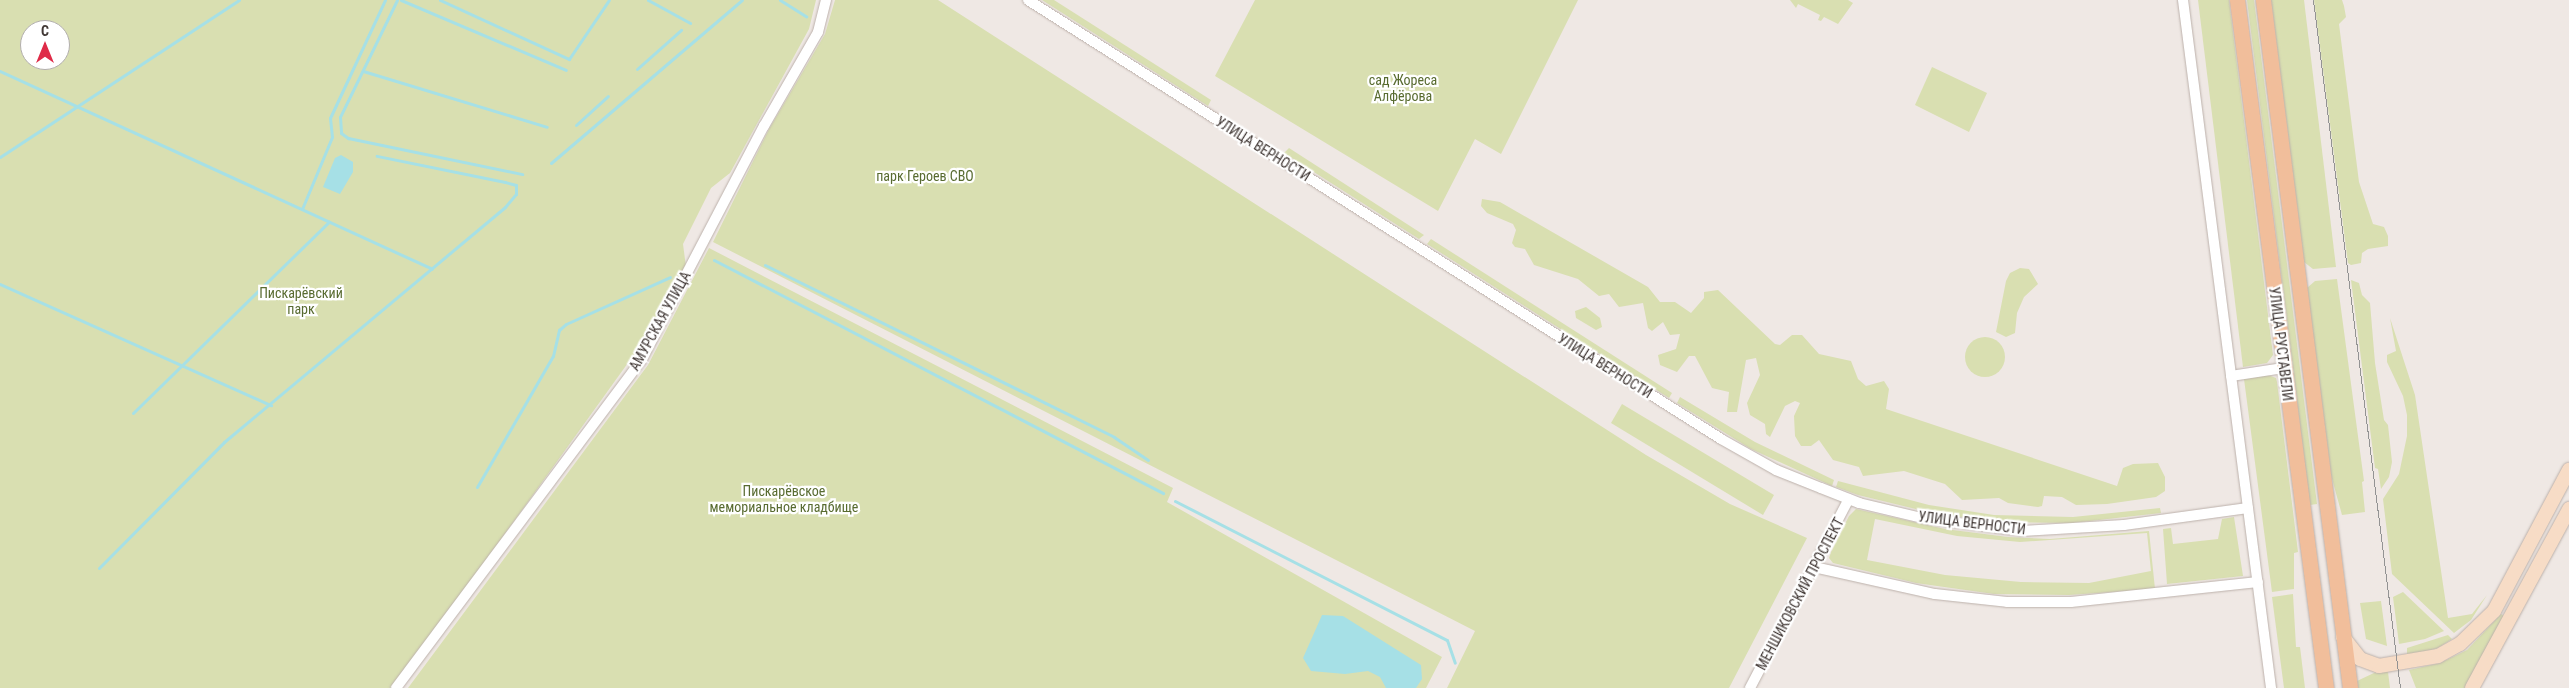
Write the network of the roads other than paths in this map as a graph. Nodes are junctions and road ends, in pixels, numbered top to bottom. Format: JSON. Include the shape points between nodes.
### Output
{"nodes":[{"id":1,"x":826,"y":0,"type":"edge"},
{"id":2,"x":1028,"y":0,"type":"edge"},
{"id":3,"x":2183,"y":0,"type":"edge"},
{"id":4,"x":2237,"y":0,"type":"edge"},
{"id":5,"x":2263,"y":0,"type":"edge"},
{"id":6,"x":2283,"y":368,"type":"junction"},
{"id":7,"x":2232,"y":376,"type":"junction"},
{"id":8,"x":2569,"y":470,"type":"edge"},
{"id":9,"x":1848,"y":499,"type":"junction"},
{"id":10,"x":2248,"y":508,"type":"junction"},
{"id":11,"x":2569,"y":509,"type":"edge"},
{"id":12,"x":1814,"y":567,"type":"junction"},
{"id":13,"x":2258,"y":582,"type":"junction"},
{"id":14,"x":2343,"y":637,"type":"junction"},
{"id":15,"x":396,"y":688,"type":"edge"},
{"id":16,"x":1750,"y":688,"type":"edge"},
{"id":17,"x":2271,"y":688,"type":"edge"},
{"id":18,"x":2326,"y":688,"type":"edge"},
{"id":19,"x":2350,"y":688,"type":"edge"},
{"id":20,"x":2472,"y":688,"type":"edge"}],
"edges":[{"from":1,"to":15,"type":"street","name":"АМУРСКАЯ УЛИЦА","via":[[818,32],[764,126],[642,359]]},
{"from":2,"to":9,"type":"street","name":"УЛИЦА ВЕРНОСТИ","via":[[1721,439],[1776,470]]},
{"from":3,"to":7,"type":"street"},
{"from":4,"to":6,"type":"main road","name":"УЛИЦА РУСТАВЕЛИ"},
{"from":5,"to":14,"type":"main road","name":"УЛИЦА РУСТАВЕЛИ"},
{"from":6,"to":7,"type":"street"},
{"from":6,"to":18,"type":"main road","name":"УЛИЦА РУСТАВЕЛИ"},
{"from":7,"to":10,"type":"street"},
{"from":8,"to":14,"type":"main road","via":[[2494,611],[2460,644],[2438,656],[2398,665],[2368,664],[2354,653]]},
{"from":9,"to":10,"type":"street","name":"УЛИЦА ВЕРНОСТИ","via":[[1931,520],[2022,531],[2089,529]]},
{"from":9,"to":12,"type":"street","name":"МЕНШИКОВСКИЙ ПРОСПЕКТ"},
{"from":10,"to":13,"type":"street"},
{"from":11,"to":20,"type":"main road"},
{"from":12,"to":13,"type":"street","via":[[1935,594],[2007,602],[2071,602]]},
{"from":12,"to":16,"type":"street","name":"МЕНШИКОВСКИЙ ПРОСПЕКТ"},
{"from":13,"to":17,"type":"street"},
{"from":14,"to":19,"type":"main road","name":"УЛИЦА РУСТАВЕЛИ"}]}
